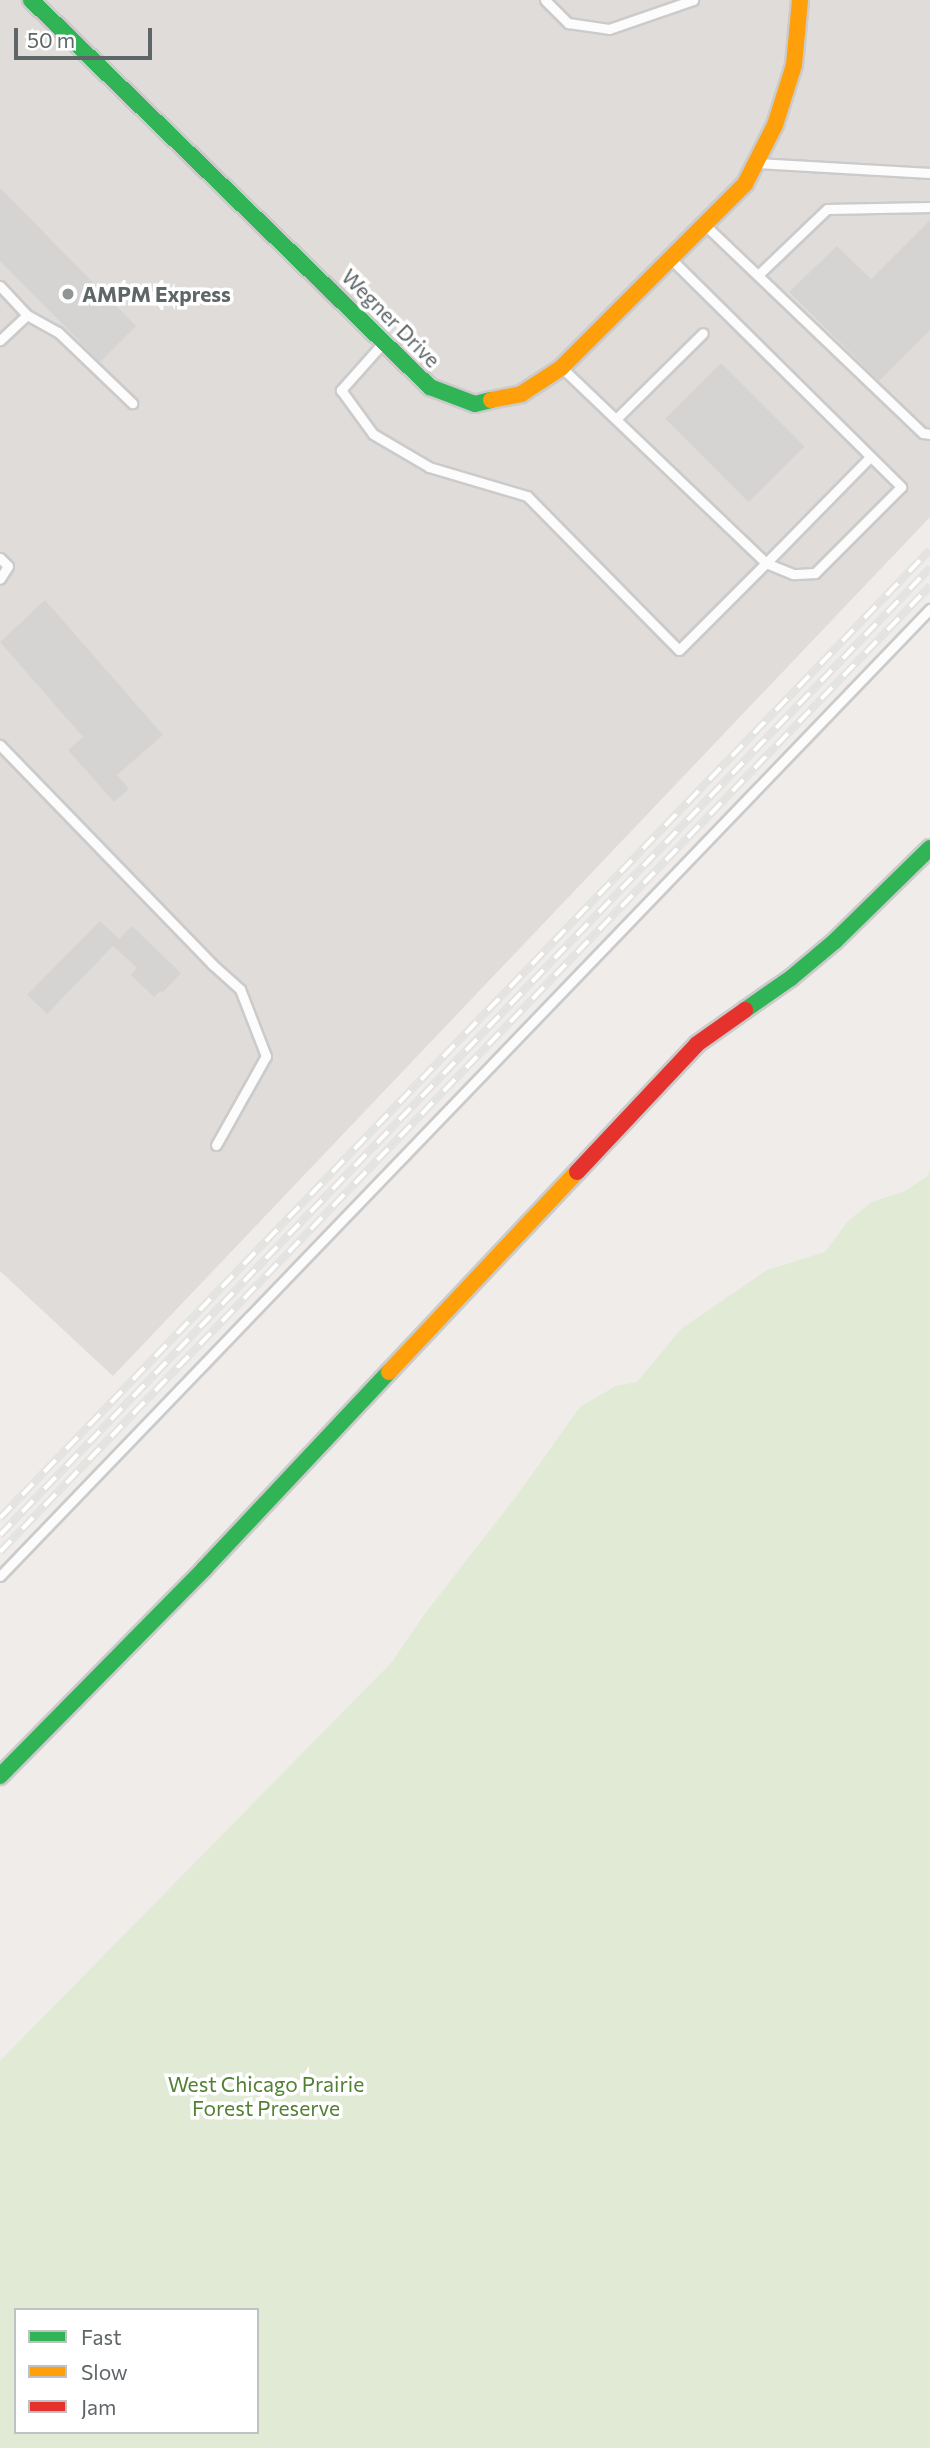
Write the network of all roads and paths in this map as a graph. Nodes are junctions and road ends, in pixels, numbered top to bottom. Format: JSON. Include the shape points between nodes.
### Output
{"nodes":[{"id":1,"x":31,"y":0,"type":"edge"},
{"id":2,"x":545,"y":0,"type":"edge"},
{"id":3,"x":693,"y":0,"type":"edge"},
{"id":4,"x":800,"y":0,"type":"edge"},
{"id":5,"x":755,"y":163,"type":"junction"},
{"id":6,"x":930,"y":173,"type":"edge"},
{"id":7,"x":930,"y":207,"type":"edge"},
{"id":8,"x":704,"y":224,"type":"junction"},
{"id":9,"x":670,"y":258,"type":"junction"},
{"id":10,"x":758,"y":275,"type":"junction"},
{"id":11,"x":0,"y":286,"type":"edge"},
{"id":12,"x":27,"y":315,"type":"junction"},
{"id":13,"x":703,"y":333,"type":"dead end"},
{"id":14,"x":0,"y":340,"type":"edge"},
{"id":15,"x":385,"y":340,"type":"junction"},
{"id":16,"x":561,"y":368,"type":"junction"},
{"id":17,"x":132,"y":403,"type":"dead end"},
{"id":18,"x":616,"y":419,"type":"junction"},
{"id":19,"x":930,"y":434,"type":"edge"},
{"id":20,"x":870,"y":457,"type":"junction"},
{"id":21,"x":0,"y":558,"type":"edge"},
{"id":22,"x":765,"y":563,"type":"junction"},
{"id":23,"x":0,"y":579,"type":"edge"},
{"id":24,"x":930,"y":609,"type":"edge"},
{"id":25,"x":0,"y":745,"type":"edge"},
{"id":26,"x":930,"y":848,"type":"edge"},
{"id":27,"x":216,"y":1145,"type":"dead end"},
{"id":28,"x":0,"y":1576,"type":"edge"},
{"id":29,"x":0,"y":1776,"type":"edge"}],
"edges":[{"from":1,"to":15,"type":"street","name":"Wegner Drive"},
{"from":2,"to":3,"type":"lane","via":[[568,23],[609,29]]},
{"from":4,"to":5,"type":"street","name":"Wegner Drive","via":[[794,65],[775,125]]},
{"from":5,"to":6,"type":"lane"},
{"from":5,"to":8,"type":"street","name":"Wegner Drive","via":[[744,184]]},
{"from":7,"to":10,"type":"lane","via":[[827,209]]},
{"from":8,"to":9,"type":"street","name":"Wegner Drive"},
{"from":8,"to":10,"type":"lane"},
{"from":9,"to":16,"type":"street","name":"Wegner Drive"},
{"from":9,"to":20,"type":"lane"},
{"from":10,"to":19,"type":"lane","via":[[923,433]]},
{"from":11,"to":12,"type":"lane"},
{"from":12,"to":14,"type":"lane"},
{"from":12,"to":17,"type":"lane","via":[[58,331]]},
{"from":13,"to":18,"type":"lane"},
{"from":15,"to":16,"type":"street","name":"Wegner Drive","via":[[430,387],[475,404],[521,394]]},
{"from":15,"to":22,"type":"lane","via":[[341,390],[373,434],[429,467],[527,496],[679,650]]},
{"from":16,"to":18,"type":"lane"},
{"from":18,"to":22,"type":"lane"},
{"from":20,"to":22,"type":"lane"},
{"from":20,"to":22,"type":"lane","via":[[901,487],[815,573],[793,575]]},
{"from":21,"to":23,"type":"lane","via":[[8,566]]},
{"from":24,"to":28,"type":"lane"},
{"from":25,"to":27,"type":"lane","via":[[240,989],[266,1056]]},
{"from":26,"to":29,"type":"street","via":[[835,941],[697,1044],[204,1569]]}]}
